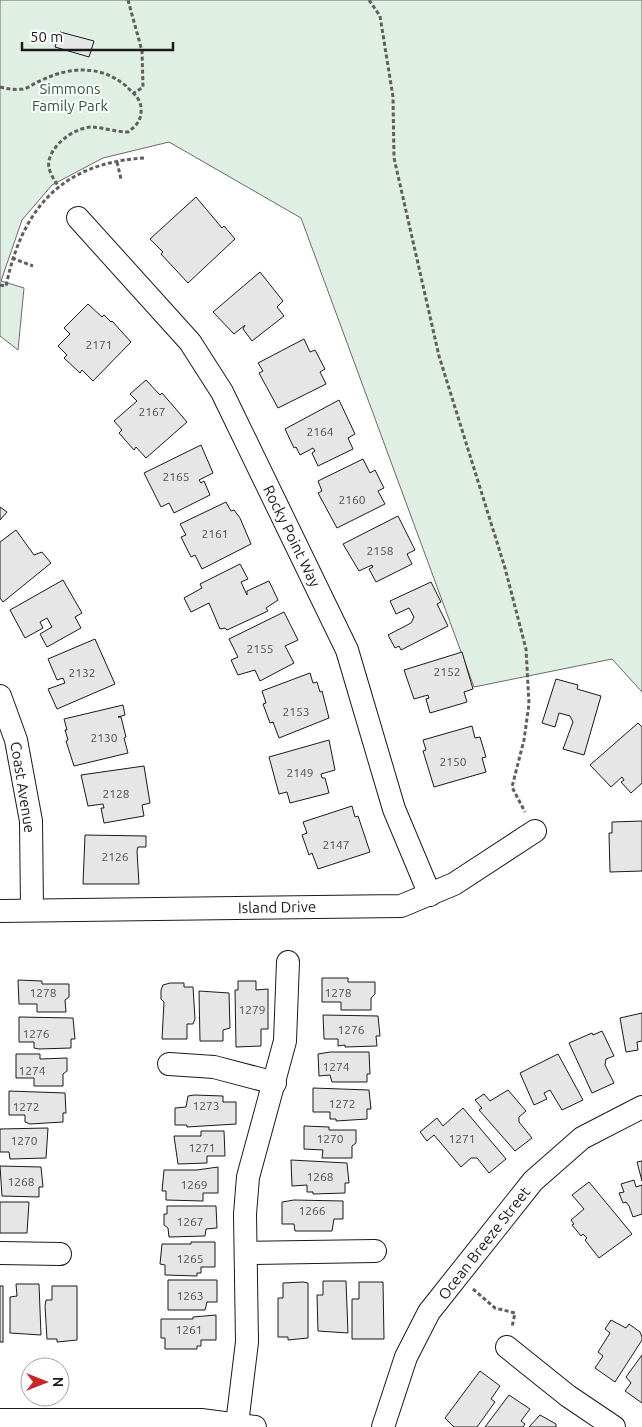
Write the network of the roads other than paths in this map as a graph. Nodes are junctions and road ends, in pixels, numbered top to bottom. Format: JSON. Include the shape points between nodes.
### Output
{"nodes":[{"id":1,"x":78,"y":218,"type":"dead end"},
{"id":2,"x":0,"y":696,"type":"edge"},
{"id":3,"x":535,"y":831,"type":"road end"},
{"id":4,"x":430,"y":895,"type":"junction"},
{"id":5,"x":32,"y":910,"type":"junction"},
{"id":6,"x":0,"y":911,"type":"edge"},
{"id":7,"x":288,"y":962,"type":"dead end"},
{"id":8,"x":169,"y":1064,"type":"dead end"},
{"id":9,"x":275,"y":1083,"type":"junction"},
{"id":10,"x":642,"y":1107,"type":"edge"},
{"id":11,"x":376,"y":1251,"type":"dead end"},
{"id":12,"x":246,"y":1252,"type":"junction"},
{"id":13,"x":0,"y":1253,"type":"edge"},
{"id":14,"x":60,"y":1254,"type":"dead end"},
{"id":15,"x":507,"y":1347,"type":"road end"},
{"id":16,"x":0,"y":1420,"type":"edge"},
{"id":17,"x":246,"y":1425,"type":"edge"},
{"id":18,"x":383,"y":1427,"type":"edge"},
{"id":19,"x":614,"y":1427,"type":"edge"}],
"edges":[{"from":1,"to":4,"type":"street","name":"Rocky Point Way","via":[[190,342],[222,392],[347,650],[394,809]]},
{"from":2,"to":5,"type":"street","name":"Coast Avenue","via":[[16,740],[31,821]]},
{"from":3,"to":4,"type":"street","name":"Island Drive","via":[[454,884]]},
{"from":4,"to":5,"type":"street","name":"Island Drive","via":[[401,906]]},
{"from":5,"to":6,"type":"street","name":"Island Drive"},
{"from":7,"to":9,"type":"street","via":[[285,1041]]},
{"from":8,"to":9,"type":"street","via":[[214,1066]]},
{"from":9,"to":12,"type":"street","via":[[248,1177]]},
{"from":10,"to":18,"type":"street","name":"Ocean Breeze Street","via":[[582,1138],[533,1181],[429,1312],[406,1357]]},
{"from":11,"to":12,"type":"street"},
{"from":12,"to":17,"type":"street"},
{"from":13,"to":14,"type":"street"},
{"from":15,"to":19,"type":"street","via":[[568,1396]]},
{"from":16,"to":17,"type":"street","via":[[201,1420]]}]}
